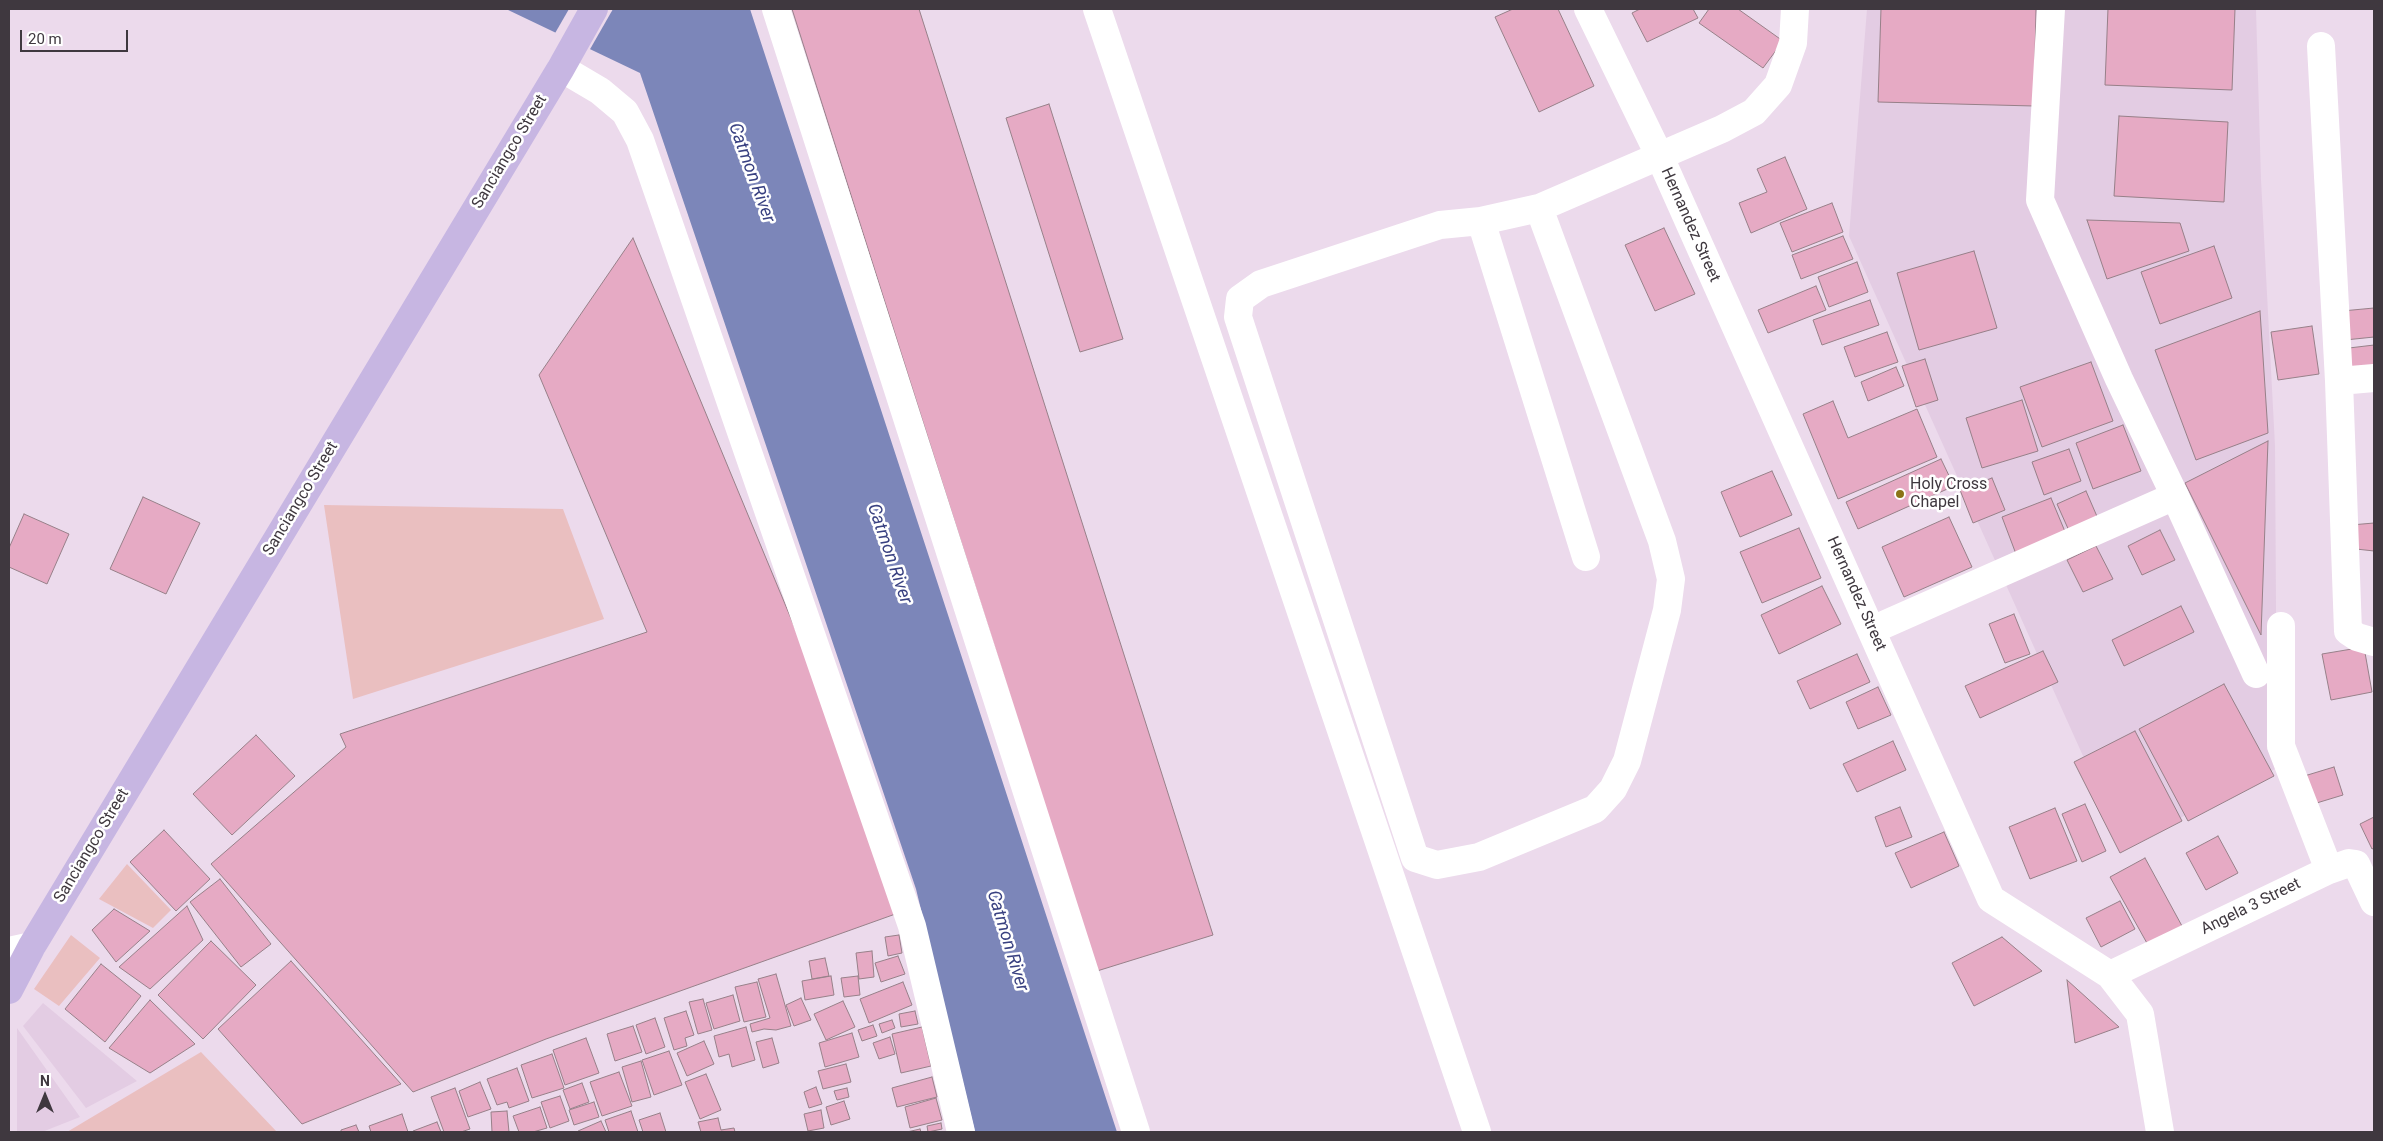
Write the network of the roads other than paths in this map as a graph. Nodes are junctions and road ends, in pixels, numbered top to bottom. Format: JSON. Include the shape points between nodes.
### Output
{"nodes":[{"id":1,"x":594,"y":9,"type":"edge"},
{"id":2,"x":776,"y":9,"type":"edge"},
{"id":3,"x":1097,"y":9,"type":"edge"},
{"id":4,"x":1588,"y":9,"type":"edge"},
{"id":5,"x":1795,"y":9,"type":"edge"},
{"id":6,"x":2051,"y":9,"type":"edge"},
{"id":7,"x":2321,"y":46,"type":"dead end"},
{"id":8,"x":567,"y":57,"type":"junction"},
{"id":9,"x":1660,"y":158,"type":"junction"},
{"id":10,"x":1539,"y":208,"type":"junction"},
{"id":11,"x":1481,"y":221,"type":"junction"},
{"id":12,"x":2374,"y":378,"type":"edge"},
{"id":13,"x":2339,"y":381,"type":"junction"},
{"id":14,"x":2175,"y":496,"type":"junction"},
{"id":15,"x":1586,"y":557,"type":"dead end"},
{"id":16,"x":2281,"y":626,"type":"dead end"},
{"id":17,"x":1872,"y":630,"type":"junction"},
{"id":18,"x":2374,"y":642,"type":"edge"},
{"id":19,"x":2256,"y":674,"type":"dead end"},
{"id":20,"x":2367,"y":867,"type":"edge"},
{"id":21,"x":2329,"y":870,"type":"junction"},
{"id":22,"x":2374,"y":902,"type":"edge"},
{"id":23,"x":20,"y":948,"type":"edge"},
{"id":24,"x":2110,"y":975,"type":"junction"},
{"id":25,"x":9,"y":990,"type":"edge"},
{"id":26,"x":961,"y":1132,"type":"edge"},
{"id":27,"x":1136,"y":1132,"type":"edge"},
{"id":28,"x":1477,"y":1132,"type":"edge"},
{"id":29,"x":2160,"y":1132,"type":"edge"}],
"edges":[{"from":1,"to":8,"type":"main road","name":"Sanciangco Street"},
{"from":2,"to":27,"type":"street"},
{"from":3,"to":28,"type":"street"},
{"from":4,"to":9,"type":"street","name":"Hernandez Street"},
{"from":5,"to":9,"type":"street","via":[[1793,43],[1778,85],[1754,112]]},
{"from":6,"to":14,"type":"street","via":[[2040,200],[2118,379]]},
{"from":7,"to":13,"type":"street"},
{"from":8,"to":23,"type":"main road","name":"Sanciangco Street"},
{"from":8,"to":26,"type":"street","via":[[625,112],[640,140],[912,926]]},
{"from":9,"to":10,"type":"street"},
{"from":9,"to":17,"type":"street","name":"Hernandez Street"},
{"from":10,"to":11,"type":"street"},
{"from":10,"to":11,"type":"street","via":[[1662,541],[1671,579],[1667,610],[1627,761],[1613,789],[1595,809],[1479,857],[1437,865],[1415,858],[1238,317],[1240,299],[1261,284],[1440,225]]},
{"from":11,"to":15,"type":"street"},
{"from":12,"to":13,"type":"street"},
{"from":13,"to":18,"type":"street","via":[[2348,631]]},
{"from":14,"to":17,"type":"street"},
{"from":14,"to":19,"type":"street"},
{"from":16,"to":21,"type":"street","via":[[2280,746]]},
{"from":17,"to":24,"type":"street","name":"Hernandez Street","via":[[1991,899]]},
{"from":20,"to":21,"type":"street","name":"Angela 3 Street","via":[[2348,863]]},
{"from":20,"to":22,"type":"street","name":"Angela 3 Street"},
{"from":21,"to":24,"type":"street","name":"Angela 3 Street"},
{"from":23,"to":25,"type":"main road","name":"Sanciangco Street"},
{"from":24,"to":29,"type":"street","name":"Hernandez Street","via":[[2140,1014]]}]}
